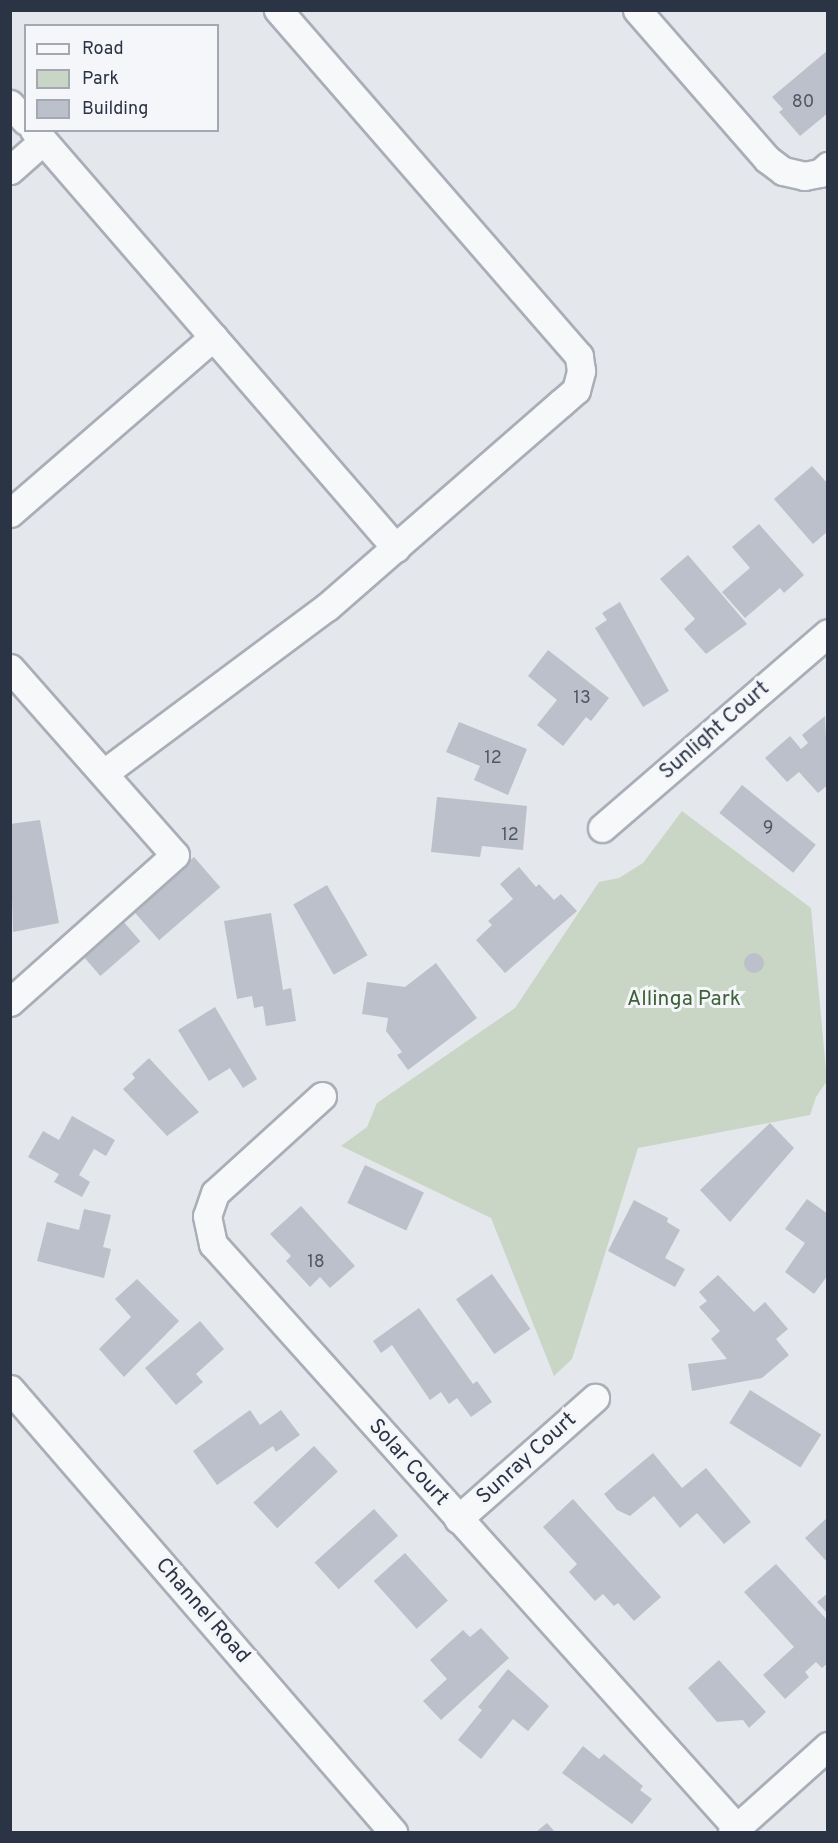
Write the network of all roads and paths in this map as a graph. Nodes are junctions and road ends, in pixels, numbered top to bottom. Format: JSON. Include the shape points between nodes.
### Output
{"nodes":[{"id":1,"x":278,"y":10,"type":"edge"},
{"id":2,"x":637,"y":10,"type":"edge"},
{"id":3,"x":10,"y":104,"type":"edge"},
{"id":4,"x":24,"y":119,"type":"edge"},
{"id":5,"x":38,"y":136,"type":"edge"},
{"id":6,"x":828,"y":166,"type":"edge"},
{"id":7,"x":10,"y":170,"type":"edge"},
{"id":8,"x":213,"y":338,"type":"junction"},
{"id":9,"x":10,"y":513,"type":"edge"},
{"id":10,"x":396,"y":548,"type":"junction"},
{"id":11,"x":828,"y":633,"type":"edge"},
{"id":12,"x":10,"y":668,"type":"edge"},
{"id":13,"x":104,"y":773,"type":"junction"},
{"id":14,"x":602,"y":828,"type":"dead end"},
{"id":15,"x":10,"y":1002,"type":"edge"},
{"id":16,"x":322,"y":1096,"type":"dead end"},
{"id":17,"x":10,"y":1389,"type":"edge"},
{"id":18,"x":595,"y":1398,"type":"dead end"},
{"id":19,"x":458,"y":1519,"type":"junction"},
{"id":20,"x":828,"y":1746,"type":"edge"},
{"id":21,"x":734,"y":1831,"type":"edge"},
{"id":22,"x":393,"y":1833,"type":"edge"}],
"edges":[{"from":1,"to":10,"type":"street","via":[[579,356],[581,371],[576,390]]},
{"from":2,"to":6,"type":"street","via":[[767,159],[783,171],[804,176],[820,173]]},
{"from":3,"to":4,"type":"street"},
{"from":5,"to":7,"type":"street"},
{"from":5,"to":8,"type":"street"},
{"from":8,"to":9,"type":"street"},
{"from":8,"to":10,"type":"street"},
{"from":10,"to":13,"type":"street","via":[[327,607]]},
{"from":11,"to":14,"type":"street","name":"Sunlight Court"},
{"from":12,"to":13,"type":"street"},
{"from":13,"to":15,"type":"street","via":[[175,855]]},
{"from":16,"to":19,"type":"street","name":"Solar Court","via":[[225,1180],[210,1203],[208,1231],[222,1258]]},
{"from":17,"to":22,"type":"street","name":"Channel Road"},
{"from":18,"to":19,"type":"street","name":"Sunray Court"},
{"from":19,"to":21,"type":"street","name":"Solar Court"},
{"from":20,"to":21,"type":"street"}]}
